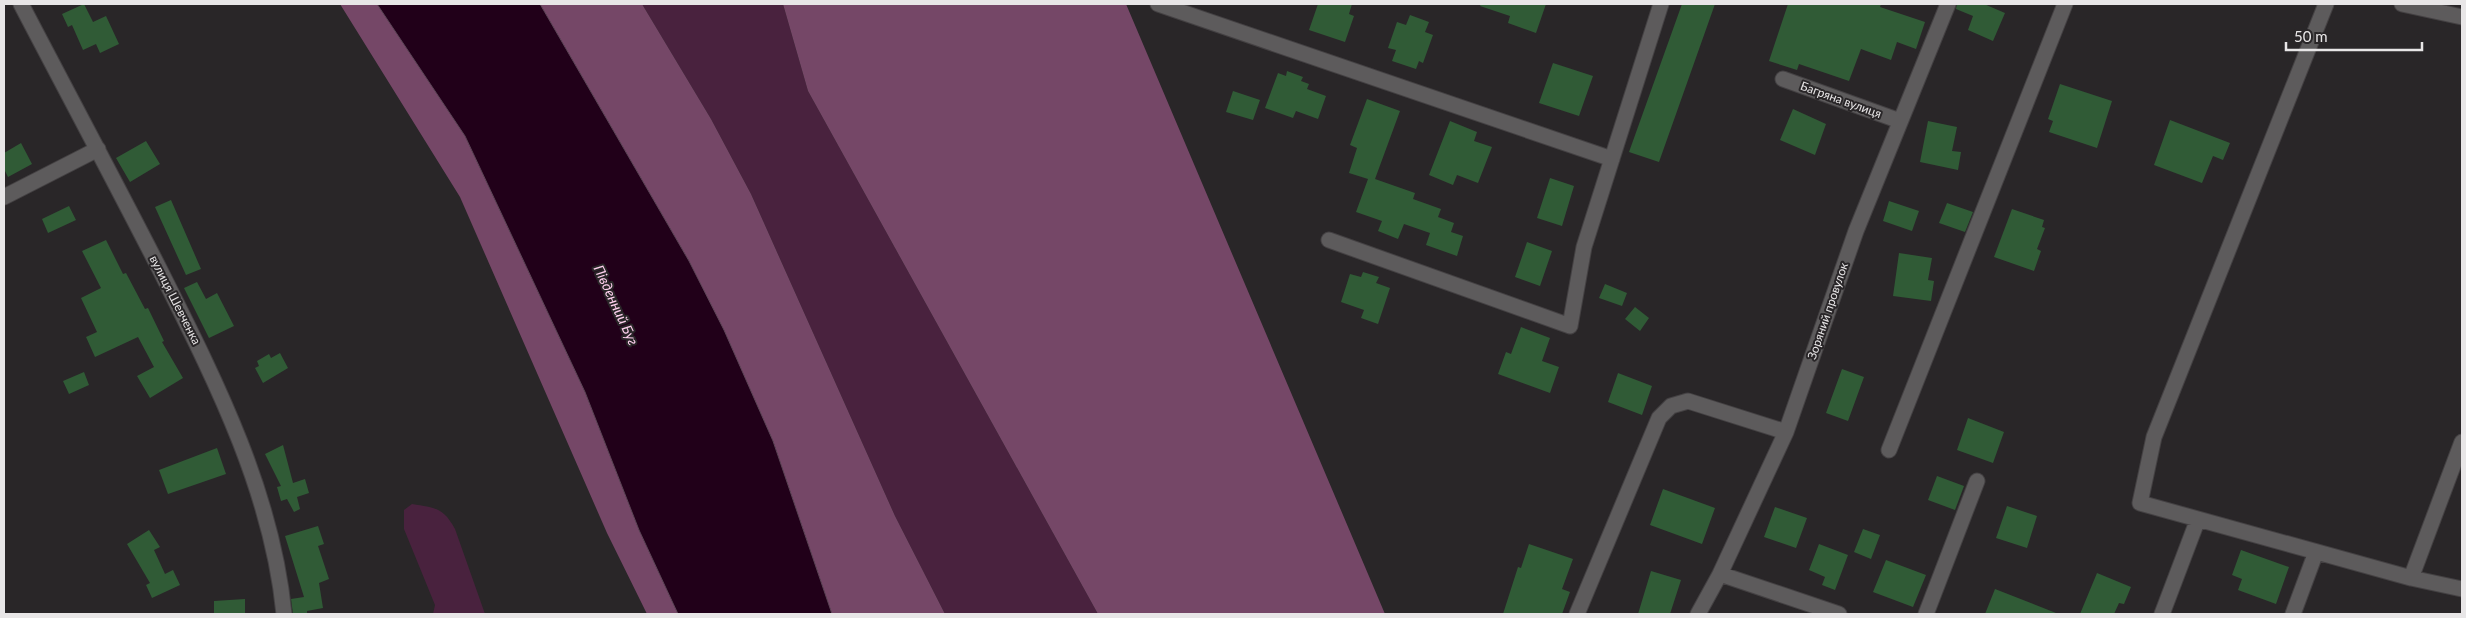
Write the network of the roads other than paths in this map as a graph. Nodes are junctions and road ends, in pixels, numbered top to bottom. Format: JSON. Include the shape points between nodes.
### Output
{"nodes":[{"id":1,"x":21,"y":4,"type":"edge"},
{"id":2,"x":1158,"y":4,"type":"edge"},
{"id":3,"x":1662,"y":4,"type":"edge"},
{"id":4,"x":1948,"y":4,"type":"edge"},
{"id":5,"x":2065,"y":4,"type":"edge"},
{"id":6,"x":2326,"y":4,"type":"edge"},
{"id":7,"x":2402,"y":4,"type":"edge"},
{"id":8,"x":2462,"y":17,"type":"edge"},
{"id":9,"x":1782,"y":79,"type":"dead end"},
{"id":10,"x":1900,"y":121,"type":"junction"},
{"id":11,"x":98,"y":149,"type":"junction"},
{"id":12,"x":1612,"y":159,"type":"junction"},
{"id":13,"x":4,"y":197,"type":"edge"},
{"id":14,"x":1329,"y":240,"type":"dead end"},
{"id":15,"x":1786,"y":432,"type":"junction"},
{"id":16,"x":2462,"y":442,"type":"edge"},
{"id":17,"x":1889,"y":450,"type":"dead end"},
{"id":18,"x":1977,"y":481,"type":"dead end"},
{"id":19,"x":2198,"y":520,"type":"junction"},
{"id":20,"x":2316,"y":552,"type":"junction"},
{"id":21,"x":1720,"y":574,"type":"junction"},
{"id":22,"x":2411,"y":578,"type":"junction"},
{"id":23,"x":2462,"y":589,"type":"edge"},
{"id":24,"x":284,"y":614,"type":"edge"},
{"id":25,"x":1577,"y":614,"type":"edge"},
{"id":26,"x":1698,"y":614,"type":"edge"},
{"id":27,"x":1839,"y":614,"type":"edge"},
{"id":28,"x":1926,"y":614,"type":"edge"},
{"id":29,"x":2162,"y":614,"type":"edge"},
{"id":30,"x":2293,"y":614,"type":"edge"}],
"edges":[{"from":1,"to":11,"type":"street","name":"вулиця Шевченка"},
{"from":2,"to":12,"type":"street"},
{"from":3,"to":12,"type":"street"},
{"from":4,"to":10,"type":"street","name":"Зоряний провулок"},
{"from":5,"to":17,"type":"street"},
{"from":6,"to":19,"type":"street","via":[[2154,437],[2140,503]]},
{"from":7,"to":8,"type":"street"},
{"from":9,"to":10,"type":"street","name":"Багряна вулиця"},
{"from":10,"to":15,"type":"street","name":"Зоряний провулок","via":[[1856,231]]},
{"from":11,"to":13,"type":"street"},
{"from":11,"to":24,"type":"street","name":"вулиця Шевченка","via":[[195,341],[244,452],[270,531]]},
{"from":12,"to":14,"type":"street","via":[[1584,247],[1570,326]]},
{"from":15,"to":21,"type":"street","name":"Зоряний провулок"},
{"from":15,"to":25,"type":"street","via":[[1688,401],[1671,406],[1659,418]]},
{"from":16,"to":22,"type":"street"},
{"from":18,"to":28,"type":"street"},
{"from":19,"to":20,"type":"street"},
{"from":19,"to":29,"type":"street"},
{"from":20,"to":22,"type":"street"},
{"from":20,"to":30,"type":"street"},
{"from":21,"to":26,"type":"street","name":"Зоряний провулок"},
{"from":21,"to":27,"type":"street"},
{"from":22,"to":23,"type":"street"}]}
